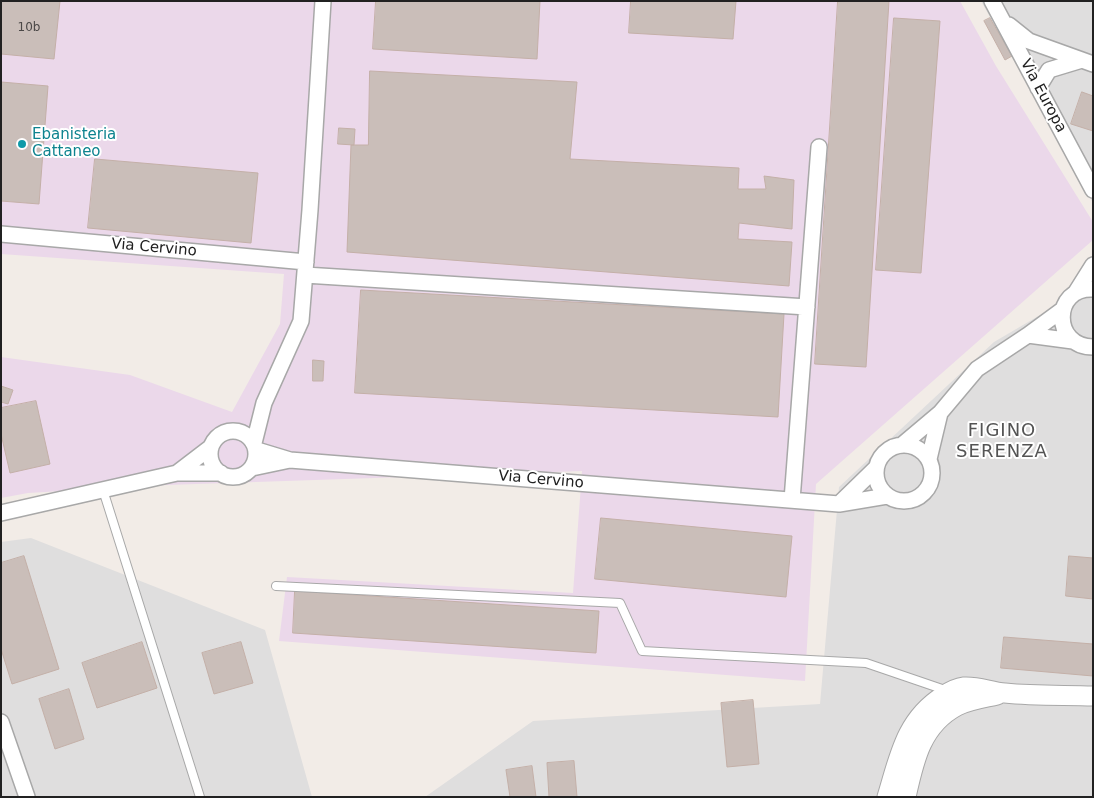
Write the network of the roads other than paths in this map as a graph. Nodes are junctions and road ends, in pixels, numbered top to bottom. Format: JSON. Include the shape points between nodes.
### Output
{"nodes":[{"id":1,"x":322,"y":1,"type":"edge"},
{"id":2,"x":992,"y":1,"type":"edge"},
{"id":3,"x":1002,"y":19,"type":"junction"},
{"id":4,"x":1087,"y":62,"type":"edge"},
{"id":5,"x":1038,"y":88,"type":"junction"},
{"id":6,"x":819,"y":147,"type":"dead end"},
{"id":7,"x":1093,"y":190,"type":"edge"},
{"id":8,"x":1,"y":234,"type":"edge"},
{"id":9,"x":1093,"y":266,"type":"edge"},
{"id":10,"x":305,"y":269,"type":"junction"},
{"id":11,"x":1093,"y":289,"type":"edge"},
{"id":12,"x":1076,"y":292,"type":"junction"},
{"id":13,"x":807,"y":307,"type":"junction"},
{"id":14,"x":1062,"y":310,"type":"junction"},
{"id":15,"x":1028,"y":335,"type":"junction"},
{"id":16,"x":1073,"y":341,"type":"junction"},
{"id":17,"x":1093,"y":347,"type":"edge"},
{"id":18,"x":264,"y":404,"type":"junction"},
{"id":19,"x":940,"y":413,"type":"junction"},
{"id":20,"x":240,"y":431,"type":"junction"},
{"id":21,"x":902,"y":445,"type":"junction"},
{"id":22,"x":255,"y":446,"type":"junction"},
{"id":23,"x":211,"y":447,"type":"junction"},
{"id":24,"x":929,"y":459,"type":"junction"},
{"id":25,"x":290,"y":460,"type":"junction"},
{"id":26,"x":252,"y":468,"type":"junction"},
{"id":27,"x":876,"y":468,"type":"junction"},
{"id":28,"x":177,"y":473,"type":"junction"},
{"id":29,"x":220,"y":473,"type":"junction"},
{"id":30,"x":103,"y":490,"type":"junction"},
{"id":31,"x":887,"y":496,"type":"junction"},
{"id":32,"x":792,"y":500,"type":"junction"},
{"id":33,"x":839,"y":504,"type":"junction"},
{"id":34,"x":1,"y":513,"type":"edge"},
{"id":35,"x":276,"y":586,"type":"dead end"},
{"id":36,"x":950,"y":691,"type":"junction"},
{"id":37,"x":1003,"y":693,"type":"junction"},
{"id":38,"x":1093,"y":696,"type":"edge"},
{"id":39,"x":1,"y":722,"type":"edge"},
{"id":40,"x":894,"y":774,"type":"junction"},
{"id":41,"x":27,"y":797,"type":"edge"},
{"id":42,"x":200,"y":797,"type":"edge"},
{"id":43,"x":887,"y":797,"type":"edge"},
{"id":44,"x":896,"y":797,"type":"edge"},
{"id":45,"x":906,"y":797,"type":"edge"}],
"edges":[{"from":1,"to":10,"type":"street"},
{"from":2,"to":3,"type":"street","name":"Via Europa"},
{"from":3,"to":4,"type":"street","via":[[1028,41]]},
{"from":3,"to":5,"type":"street","name":"Via Europa"},
{"from":4,"to":5,"type":"street","via":[[1050,70]]},
{"from":5,"to":7,"type":"street","name":"Via Europa"},
{"from":6,"to":13,"type":"street"},
{"from":8,"to":10,"type":"street","name":"Via Cervino"},
{"from":9,"to":12,"type":"street"},
{"from":10,"to":13,"type":"street","name":"Via Cervino"},
{"from":10,"to":18,"type":"street","via":[[301,321]]},
{"from":11,"to":12,"type":"street"},
{"from":12,"to":14,"type":"street","name":"Via Cervino"},
{"from":13,"to":32,"type":"street"},
{"from":14,"to":15,"type":"street","name":"Via Cervino"},
{"from":14,"to":16,"type":"street","via":[[1066,334]]},
{"from":15,"to":16,"type":"street"},
{"from":15,"to":19,"type":"street","name":"Via Cervino","via":[[977,369]]},
{"from":16,"to":17,"type":"street"},
{"from":18,"to":20,"type":"street"},
{"from":18,"to":22,"type":"street"},
{"from":19,"to":21,"type":"street","name":"Via Cervino"},
{"from":19,"to":24,"type":"street","name":"Via Cervino"},
{"from":20,"to":22,"type":"street","via":[[248,435]]},
{"from":20,"to":23,"type":"street","via":[[222,433]]},
{"from":21,"to":24,"type":"street","via":[[922,451]]},
{"from":21,"to":27,"type":"street","name":"Via Cervino","via":[[890,448]]},
{"from":22,"to":25,"type":"street"},
{"from":22,"to":26,"type":"street","via":[[256,460]]},
{"from":23,"to":28,"type":"street"},
{"from":23,"to":29,"type":"street","via":[[213,465]]},
{"from":24,"to":31,"type":"street","name":"Via Cervino","via":[[931,481],[921,496],[904,502]]},
{"from":25,"to":26,"type":"street"},
{"from":25,"to":32,"type":"street","name":"Via Cervino"},
{"from":26,"to":29,"type":"street","via":[[245,474],[232,477]]},
{"from":27,"to":31,"type":"street","via":[[879,487]]},
{"from":27,"to":33,"type":"street","name":"Via Cervino"},
{"from":28,"to":29,"type":"street"},
{"from":28,"to":30,"type":"street"},
{"from":30,"to":34,"type":"street"},
{"from":30,"to":42,"type":"lane"},
{"from":31,"to":33,"type":"street","name":"Via Cervino"},
{"from":32,"to":33,"type":"street","name":"Via Cervino"},
{"from":35,"to":36,"type":"lane","via":[[620,603],[642,650],[866,663]]},
{"from":36,"to":37,"type":"street","via":[[964,687]]},
{"from":36,"to":40,"type":"street","via":[[927,707],[916,720],[906,736]]},
{"from":37,"to":38,"type":"street"},
{"from":37,"to":45,"type":"street","via":[[957,706],[938,719],[916,755]]},
{"from":39,"to":41,"type":"street"},
{"from":40,"to":43,"type":"street"},
{"from":40,"to":44,"type":"street"}]}
